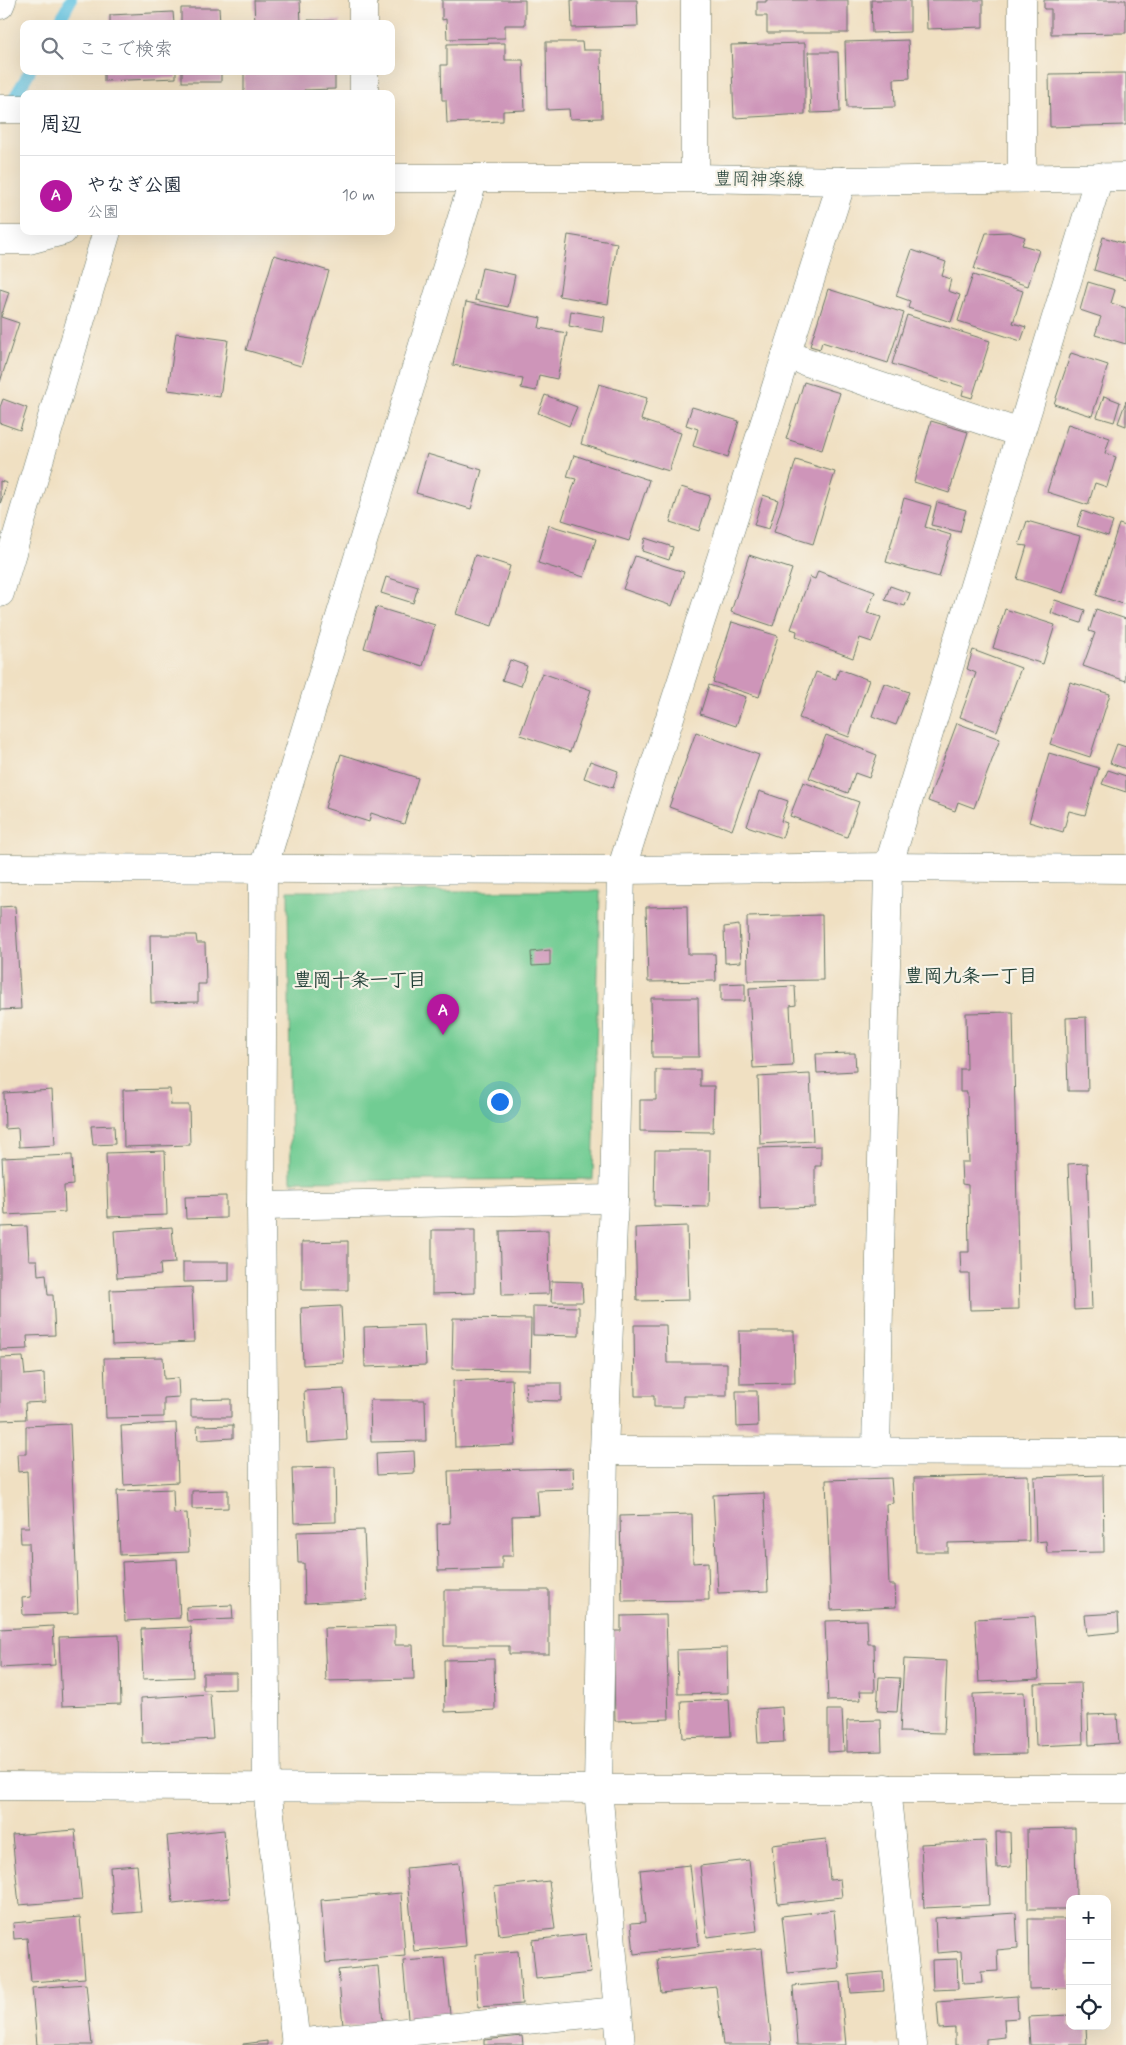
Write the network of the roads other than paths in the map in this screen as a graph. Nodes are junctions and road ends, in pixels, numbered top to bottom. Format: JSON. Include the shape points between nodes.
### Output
{"nodes":[{"id":1,"x":2,"y":0,"type":"edge"},
{"id":2,"x":363,"y":0,"type":"edge"},
{"id":3,"x":695,"y":0,"type":"edge"},
{"id":4,"x":1022,"y":0,"type":"edge"},
{"id":5,"x":0,"y":5,"type":"edge"},
{"id":6,"x":363,"y":20,"type":"edge"},
{"id":7,"x":364,"y":75,"type":"edge"},
{"id":8,"x":364,"y":90,"type":"edge"},
{"id":9,"x":0,"y":109,"type":"edge"},
{"id":10,"x":20,"y":109,"type":"edge"},
{"id":11,"x":1098,"y":177,"type":"junction"},
{"id":12,"x":1126,"y":177,"type":"edge"},
{"id":13,"x":395,"y":178,"type":"edge"},
{"id":14,"x":474,"y":178,"type":"junction"},
{"id":15,"x":695,"y":178,"type":"junction"},
{"id":16,"x":1022,"y":178,"type":"junction"},
{"id":17,"x":842,"y":181,"type":"junction"},
{"id":18,"x":48,"y":235,"type":"edge"},
{"id":19,"x":106,"y":235,"type":"edge"},
{"id":20,"x":0,"y":240,"type":"edge"},
{"id":21,"x":786,"y":355,"type":"junction"},
{"id":22,"x":1020,"y":433,"type":"junction"},
{"id":23,"x":0,"y":593,"type":"edge"},
{"id":24,"x":888,"y":867,"type":"junction"},
{"id":25,"x":0,"y":868,"type":"edge"},
{"id":26,"x":263,"y":869,"type":"junction"},
{"id":27,"x":1126,"y":869,"type":"edge"},
{"id":28,"x":621,"y":870,"type":"junction"},
{"id":29,"x":614,"y":1198,"type":"junction"},
{"id":30,"x":260,"y":1206,"type":"junction"},
{"id":31,"x":604,"y":1451,"type":"junction"},
{"id":32,"x":876,"y":1452,"type":"junction"},
{"id":33,"x":1126,"y":1452,"type":"edge"},
{"id":34,"x":0,"y":1786,"type":"edge"},
{"id":35,"x":267,"y":1788,"type":"junction"},
{"id":36,"x":886,"y":1788,"type":"junction"},
{"id":37,"x":598,"y":1789,"type":"junction"},
{"id":38,"x":1126,"y":1789,"type":"edge"},
{"id":39,"x":617,"y":2011,"type":"junction"},
{"id":40,"x":296,"y":2044,"type":"edge"},
{"id":41,"x":621,"y":2045,"type":"edge"},
{"id":42,"x":913,"y":2045,"type":"edge"}],
"edges":[{"from":1,"to":5,"type":"street"},
{"from":2,"to":6,"type":"street"},
{"from":3,"to":15,"type":"street"},
{"from":4,"to":16,"type":"street"},
{"from":7,"to":8,"type":"street"},
{"from":9,"to":10,"type":"street"},
{"from":11,"to":12,"type":"street","name":"豊岡神楽線"},
{"from":11,"to":16,"type":"street","name":"豊岡神楽線"},
{"from":11,"to":22,"type":"street"},
{"from":13,"to":14,"type":"street","name":"豊岡神楽線"},
{"from":14,"to":15,"type":"street","name":"豊岡神楽線"},
{"from":14,"to":26,"type":"street"},
{"from":15,"to":17,"type":"street","name":"豊岡神楽線"},
{"from":16,"to":17,"type":"street","name":"豊岡神楽線"},
{"from":17,"to":21,"type":"street"},
{"from":18,"to":20,"type":"street","via":[[29,240]]},
{"from":19,"to":23,"type":"street"},
{"from":21,"to":22,"type":"street"},
{"from":21,"to":28,"type":"street"},
{"from":22,"to":24,"type":"street"},
{"from":24,"to":27,"type":"street"},
{"from":24,"to":28,"type":"street"},
{"from":24,"to":32,"type":"street"},
{"from":25,"to":26,"type":"street"},
{"from":26,"to":28,"type":"street"},
{"from":26,"to":30,"type":"street"},
{"from":28,"to":29,"type":"street"},
{"from":29,"to":30,"type":"street"},
{"from":29,"to":31,"type":"street"},
{"from":30,"to":35,"type":"street"},
{"from":31,"to":32,"type":"street"},
{"from":31,"to":37,"type":"street"},
{"from":32,"to":33,"type":"street"},
{"from":34,"to":35,"type":"street"},
{"from":35,"to":37,"type":"street"},
{"from":35,"to":40,"type":"street"},
{"from":36,"to":37,"type":"street"},
{"from":36,"to":38,"type":"street"},
{"from":36,"to":42,"type":"street"},
{"from":37,"to":39,"type":"street"},
{"from":39,"to":40,"type":"street"},
{"from":39,"to":41,"type":"street"}]}
